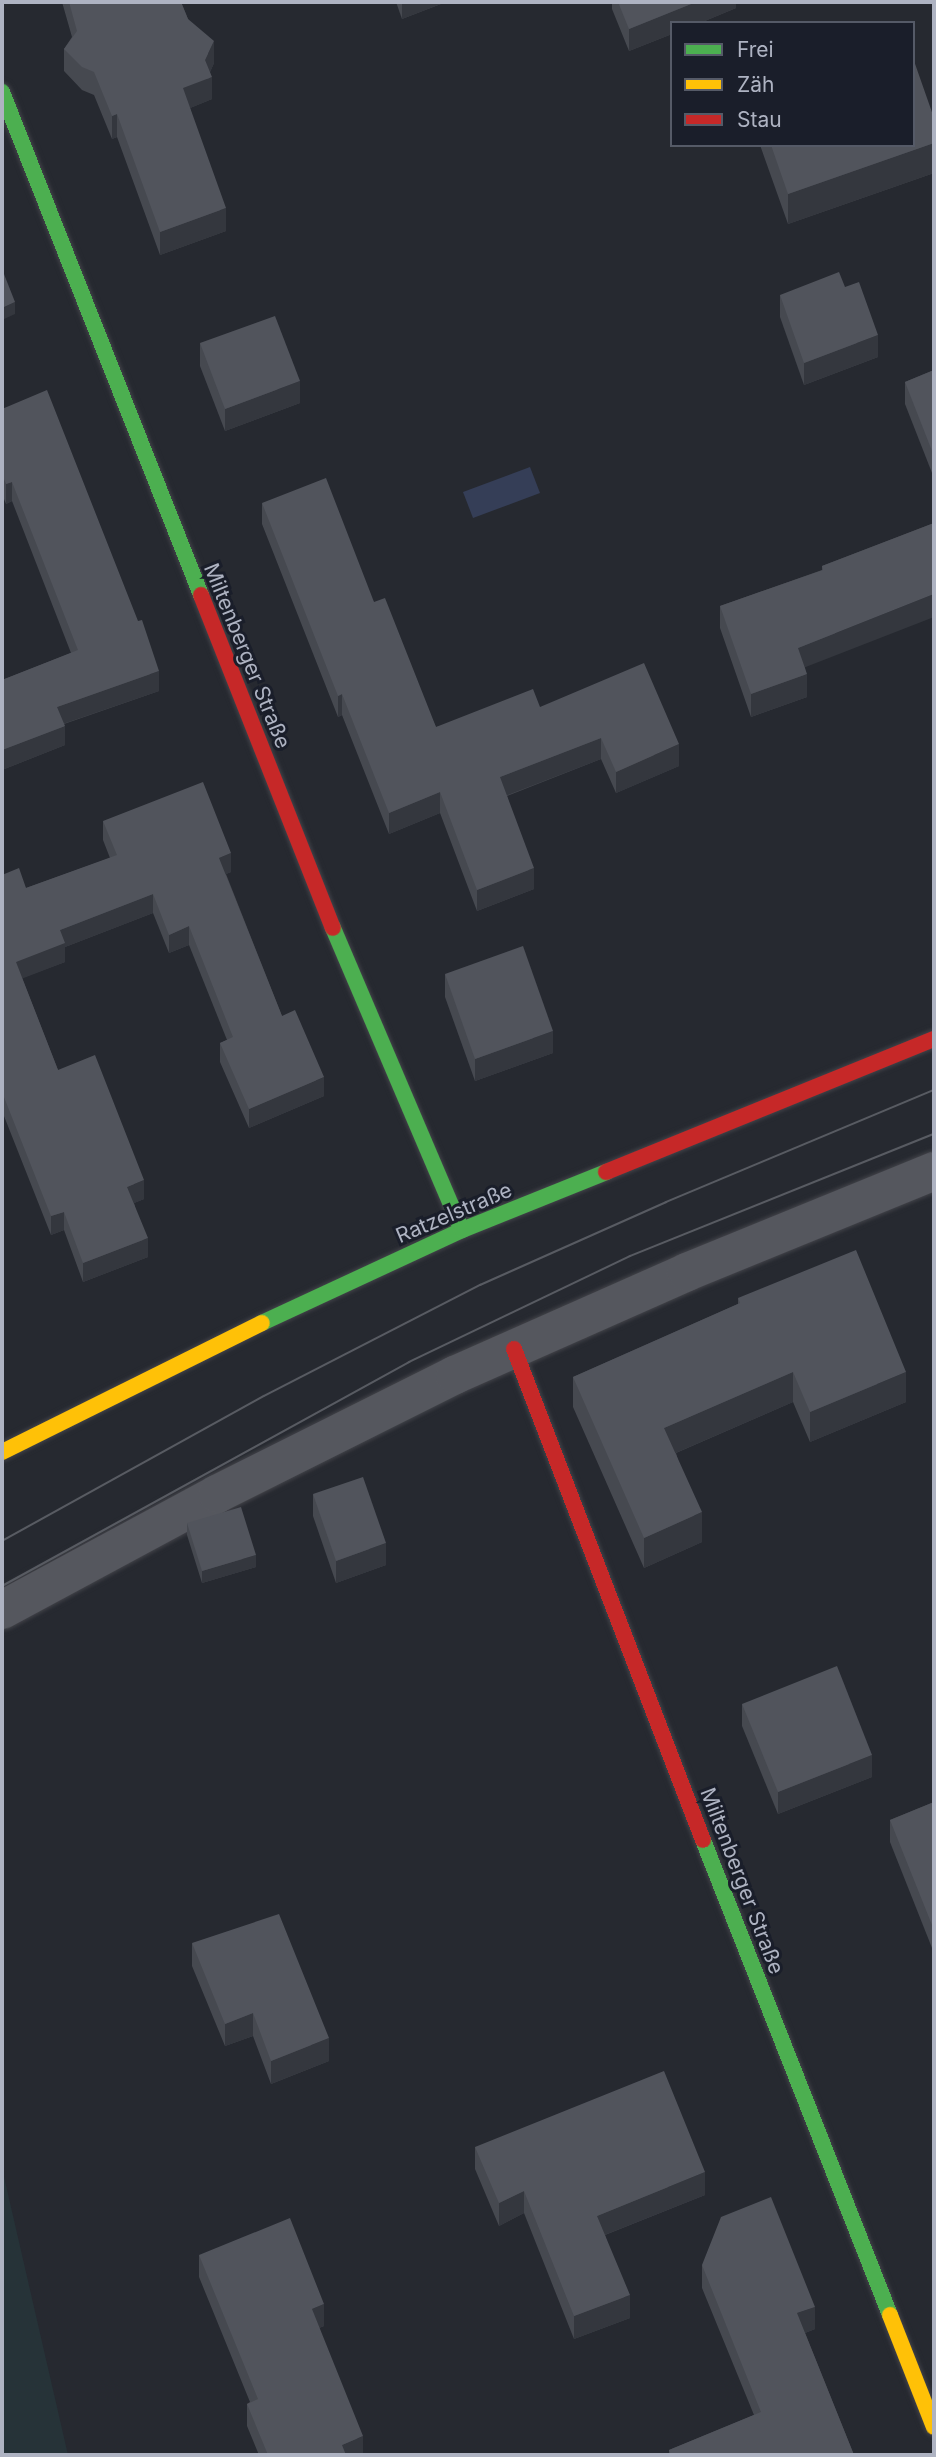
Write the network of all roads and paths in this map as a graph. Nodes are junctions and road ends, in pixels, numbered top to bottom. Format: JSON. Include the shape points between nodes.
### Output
{"nodes":[{"id":1,"x":2,"y":93,"type":"edge"},
{"id":2,"x":934,"y":1039,"type":"edge"},
{"id":3,"x":934,"y":1171,"type":"edge"},
{"id":4,"x":463,"y":1230,"type":"junction"},
{"id":5,"x":514,"y":1349,"type":"junction"},
{"id":6,"x":2,"y":1452,"type":"edge"},
{"id":7,"x":2,"y":1610,"type":"edge"},
{"id":8,"x":934,"y":2427,"type":"edge"}],
"edges":[{"from":1,"to":4,"type":"street","name":"Miltenberger Straße","via":[[318,892]]},
{"from":2,"to":4,"type":"street","name":"Ratzelstraße"},
{"from":3,"to":5,"type":"street"},
{"from":4,"to":6,"type":"street","name":"Ratzelstraße","via":[[199,1352]]},
{"from":5,"to":7,"type":"street","via":[[390,1406]]},
{"from":5,"to":8,"type":"street","name":"Miltenberger Straße"}]}
